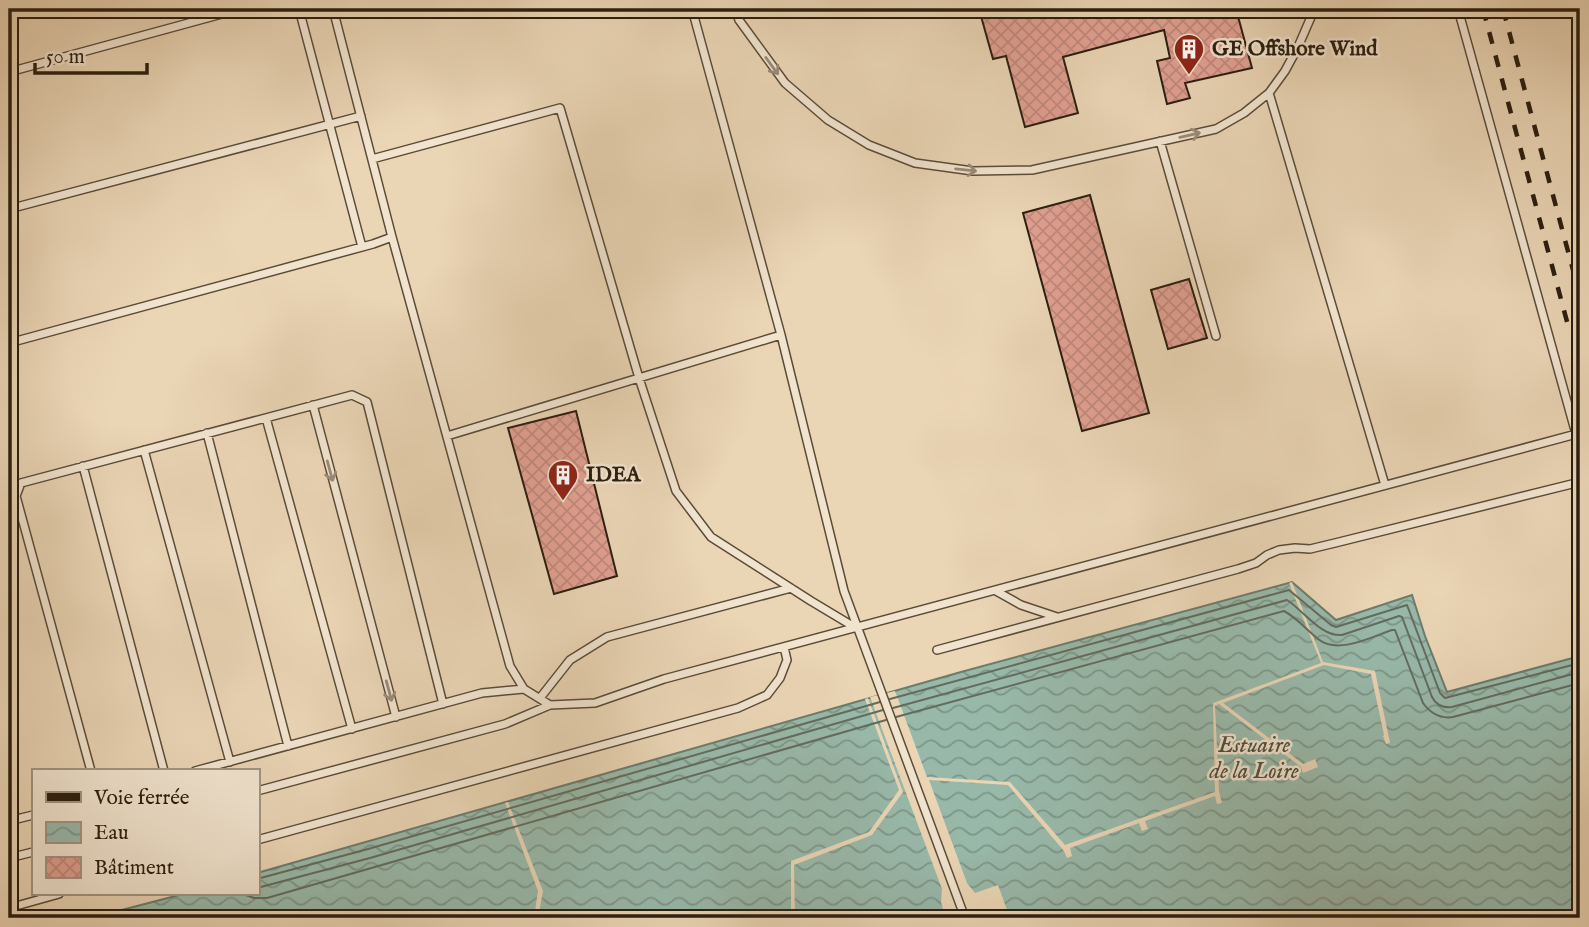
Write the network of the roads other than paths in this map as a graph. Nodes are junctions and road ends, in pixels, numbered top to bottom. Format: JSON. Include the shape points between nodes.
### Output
{"nodes":[{"id":1,"x":240,"y":9,"type":"edge"},
{"id":2,"x":299,"y":9,"type":"edge"},
{"id":3,"x":333,"y":9,"type":"edge"},
{"id":4,"x":692,"y":9,"type":"edge"},
{"id":5,"x":735,"y":9,"type":"edge"},
{"id":6,"x":1313,"y":9,"type":"edge"},
{"id":7,"x":1458,"y":9,"type":"edge"},
{"id":8,"x":220,"y":12,"type":"edge"},
{"id":9,"x":9,"y":72,"type":"edge"},
{"id":10,"x":1269,"y":93,"type":"junction"},
{"id":11,"x":361,"y":116,"type":"junction"},
{"id":12,"x":329,"y":124,"type":"junction"},
{"id":13,"x":1160,"y":141,"type":"junction"},
{"id":14,"x":372,"y":159,"type":"junction"},
{"id":15,"x":9,"y":209,"type":"edge"},
{"id":16,"x":393,"y":237,"type":"junction"},
{"id":17,"x":362,"y":247,"type":"junction"},
{"id":18,"x":781,"y":335,"type":"junction"},
{"id":19,"x":1216,"y":336,"type":"dead end"},
{"id":20,"x":9,"y":343,"type":"edge"},
{"id":21,"x":639,"y":379,"type":"junction"},
{"id":22,"x":313,"y":405,"type":"junction"},
{"id":23,"x":265,"y":418,"type":"junction"},
{"id":24,"x":207,"y":433,"type":"junction"},
{"id":25,"x":1578,"y":433,"type":"edge"},
{"id":26,"x":447,"y":436,"type":"junction"},
{"id":27,"x":144,"y":450,"type":"junction"},
{"id":28,"x":83,"y":466,"type":"junction"},
{"id":29,"x":1580,"y":482,"type":"edge"},
{"id":30,"x":1385,"y":485,"type":"junction"},
{"id":31,"x":791,"y":588,"type":"junction"},
{"id":32,"x":996,"y":591,"type":"junction"},
{"id":33,"x":1058,"y":617,"type":"junction"},
{"id":34,"x":857,"y":628,"type":"junction"},
{"id":35,"x":784,"y":648,"type":"junction"},
{"id":36,"x":937,"y":650,"type":"dead end"},
{"id":37,"x":524,"y":689,"type":"junction"},
{"id":38,"x":540,"y":698,"type":"junction"},
{"id":39,"x":443,"y":704,"type":"junction"},
{"id":40,"x":551,"y":705,"type":"junction"},
{"id":41,"x":396,"y":717,"type":"junction"},
{"id":42,"x":352,"y":729,"type":"junction"},
{"id":43,"x":288,"y":746,"type":"junction"},
{"id":44,"x":230,"y":762,"type":"junction"},
{"id":45,"x":90,"y":769,"type":"edge"},
{"id":46,"x":163,"y":769,"type":"edge"},
{"id":47,"x":203,"y":769,"type":"edge"},
{"id":48,"x":259,"y":790,"type":"edge"},
{"id":49,"x":9,"y":795,"type":"edge"},
{"id":50,"x":32,"y":815,"type":"edge"},
{"id":51,"x":12,"y":820,"type":"edge"},
{"id":52,"x":259,"y":839,"type":"edge"},
{"id":53,"x":32,"y":852,"type":"edge"},
{"id":54,"x":9,"y":858,"type":"edge"},
{"id":55,"x":55,"y":895,"type":"edge"},
{"id":56,"x":9,"y":908,"type":"edge"},
{"id":57,"x":965,"y":918,"type":"edge"}],
"edges":[{"from":1,"to":8,"type":"lane"},
{"from":2,"to":12,"type":"lane"},
{"from":3,"to":11,"type":"lane"},
{"from":4,"to":18,"type":"lane"},
{"from":5,"to":13,"type":"lane","one_way":true,"via":[[738,20],[785,83],[819,113],[869,145],[915,163],[973,171],[1032,170]]},
{"from":6,"to":10,"type":"lane","via":[[1286,71]]},
{"from":7,"to":25,"type":"lane"},
{"from":8,"to":9,"type":"lane"},
{"from":13,"to":10,"type":"lane","one_way":true,"via":[[1216,129]]},
{"from":10,"to":30,"type":"lane"},
{"from":11,"to":12,"type":"lane"},
{"from":11,"to":14,"type":"lane"},
{"from":12,"to":15,"type":"lane"},
{"from":12,"to":17,"type":"lane"},
{"from":13,"to":19,"type":"lane"},
{"from":14,"to":16,"type":"lane"},
{"from":14,"to":21,"type":"lane","via":[[560,108]]},
{"from":16,"to":17,"type":"lane"},
{"from":16,"to":26,"type":"lane"},
{"from":17,"to":20,"type":"lane"},
{"from":18,"to":21,"type":"lane"},
{"from":18,"to":34,"type":"lane","via":[[844,592]]},
{"from":21,"to":26,"type":"lane"},
{"from":21,"to":31,"type":"lane","via":[[676,491],[710,537]]},
{"from":22,"to":23,"type":"lane"},
{"from":22,"to":39,"type":"lane","via":[[352,395],[367,402]]},
{"from":22,"to":41,"type":"lane","one_way":true},
{"from":23,"to":24,"type":"lane"},
{"from":23,"to":42,"type":"lane"},
{"from":24,"to":27,"type":"lane"},
{"from":24,"to":43,"type":"lane"},
{"from":25,"to":30,"type":"lane"},
{"from":26,"to":37,"type":"lane","via":[[510,666]]},
{"from":27,"to":28,"type":"lane"},
{"from":27,"to":44,"type":"lane"},
{"from":28,"to":45,"type":"lane","via":[[20,483],[16,496]]},
{"from":28,"to":46,"type":"lane"},
{"from":29,"to":33,"type":"lane","via":[[1310,549],[1279,550],[1238,569]]},
{"from":30,"to":32,"type":"lane"},
{"from":31,"to":34,"type":"lane"},
{"from":31,"to":38,"type":"lane","via":[[607,637],[570,660]]},
{"from":32,"to":33,"type":"lane"},
{"from":32,"to":34,"type":"lane"},
{"from":33,"to":36,"type":"lane"},
{"from":34,"to":35,"type":"lane"},
{"from":34,"to":57,"type":"lane"},
{"from":35,"to":40,"type":"lane","via":[[664,679],[595,703]]},
{"from":35,"to":52,"type":"lane","via":[[787,660],[767,695],[738,708]]},
{"from":37,"to":38,"type":"lane"},
{"from":37,"to":39,"type":"lane","via":[[482,693]]},
{"from":38,"to":40,"type":"lane"},
{"from":39,"to":41,"type":"lane"},
{"from":40,"to":48,"type":"lane","via":[[505,724]]},
{"from":41,"to":42,"type":"lane"},
{"from":42,"to":43,"type":"lane"},
{"from":43,"to":44,"type":"lane"},
{"from":44,"to":47,"type":"lane"},
{"from":49,"to":51,"type":"lane"},
{"from":50,"to":51,"type":"lane"},
{"from":53,"to":54,"type":"lane"},
{"from":55,"to":56,"type":"lane"}]}
